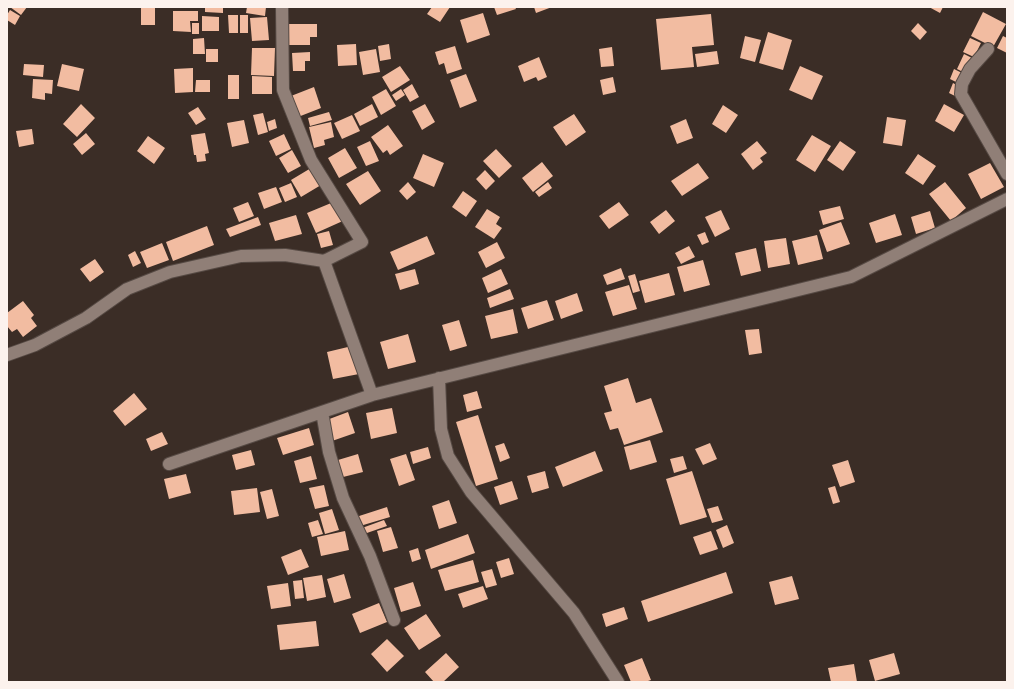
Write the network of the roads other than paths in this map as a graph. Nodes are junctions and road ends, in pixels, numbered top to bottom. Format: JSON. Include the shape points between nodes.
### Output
{"nodes":[{"id":1,"x":282,"y":7,"type":"edge"},
{"id":2,"x":988,"y":49,"type":"dead end"},
{"id":3,"x":1007,"y":174,"type":"edge"},
{"id":4,"x":1007,"y":199,"type":"edge"},
{"id":5,"x":324,"y":261,"type":"junction"},
{"id":6,"x":7,"y":355,"type":"edge"},
{"id":7,"x":439,"y":378,"type":"junction"},
{"id":8,"x":372,"y":395,"type":"junction"},
{"id":9,"x":322,"y":412,"type":"junction"},
{"id":10,"x":169,"y":464,"type":"dead end"},
{"id":11,"x":394,"y":620,"type":"dead end"},
{"id":12,"x":618,"y":682,"type":"edge"}],
"edges":[{"from":1,"to":5,"type":"street","via":[[283,90],[311,160],[362,242]]},
{"from":2,"to":3,"type":"street","via":[[970,69],[962,84],[961,94]]},
{"from":4,"to":7,"type":"street","via":[[851,277]]},
{"from":5,"to":6,"type":"street","via":[[285,256],[241,256],[170,272],[127,289],[86,318],[35,345]]},
{"from":5,"to":8,"type":"street"},
{"from":7,"to":8,"type":"street"},
{"from":7,"to":12,"type":"street","via":[[441,430],[448,456],[470,492],[574,613]]},
{"from":8,"to":9,"type":"street"},
{"from":9,"to":10,"type":"street"},
{"from":9,"to":11,"type":"street","via":[[343,498],[370,556]]}]}
